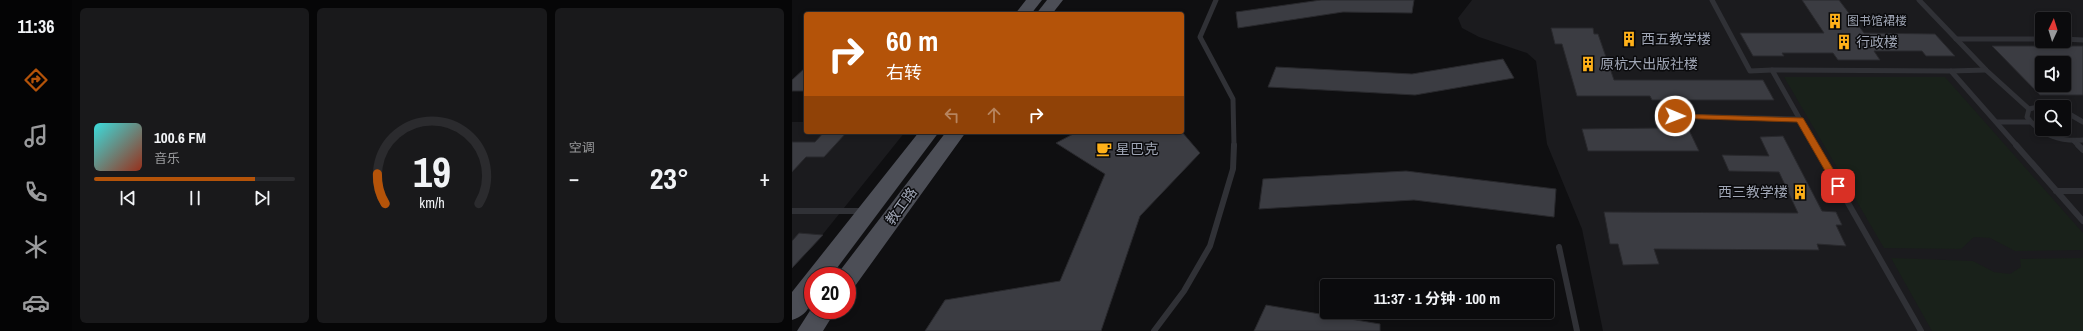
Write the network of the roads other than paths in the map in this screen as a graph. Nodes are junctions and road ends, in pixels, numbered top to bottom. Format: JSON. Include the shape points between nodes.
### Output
{"nodes":[{"id":1,"x":1034,"y":0,"type":"edge"},
{"id":2,"x":1054,"y":0,"type":"edge"},
{"id":3,"x":1216,"y":0,"type":"edge"},
{"id":4,"x":1712,"y":0,"type":"edge"},
{"id":5,"x":1919,"y":0,"type":"edge"},
{"id":6,"x":1025,"y":12,"type":"edge"},
{"id":7,"x":1045,"y":12,"type":"edge"},
{"id":8,"x":1956,"y":39,"type":"junction"},
{"id":9,"x":2035,"y":39,"type":"edge"},
{"id":10,"x":2071,"y":40,"type":"edge"},
{"id":11,"x":2083,"y":40,"type":"edge"},
{"id":12,"x":1772,"y":70,"type":"junction"},
{"id":13,"x":1951,"y":70,"type":"junction"},
{"id":14,"x":1986,"y":70,"type":"junction"},
{"id":15,"x":2035,"y":108,"type":"edge"},
{"id":16,"x":2029,"y":109,"type":"junction"},
{"id":17,"x":2071,"y":115,"type":"edge"},
{"id":18,"x":1675,"y":116,"type":"dead end"},
{"id":19,"x":1800,"y":120,"type":"junction"},
{"id":20,"x":1997,"y":122,"type":"junction"},
{"id":21,"x":2030,"y":122,"type":"junction"},
{"id":22,"x":2083,"y":122,"type":"edge"},
{"id":23,"x":927,"y":134,"type":"edge"},
{"id":24,"x":955,"y":134,"type":"edge"},
{"id":25,"x":2083,"y":140,"type":"edge"},
{"id":26,"x":2074,"y":141,"type":"junction"},
{"id":27,"x":2083,"y":150,"type":"edge"},
{"id":28,"x":2056,"y":190,"type":"junction"},
{"id":29,"x":2083,"y":190,"type":"edge"},
{"id":30,"x":792,"y":211,"type":"edge"},
{"id":31,"x":868,"y":211,"type":"junction"},
{"id":32,"x":2083,"y":221,"type":"edge"},
{"id":33,"x":1559,"y":247,"type":"dead end"},
{"id":34,"x":825,"y":267,"type":"edge"},
{"id":35,"x":856,"y":267,"type":"edge"},
{"id":36,"x":804,"y":294,"type":"edge"},
{"id":37,"x":792,"y":310,"type":"edge"},
{"id":38,"x":818,"y":319,"type":"edge"},
{"id":39,"x":809,"y":331,"type":"edge"},
{"id":40,"x":1154,"y":331,"type":"edge"},
{"id":41,"x":1577,"y":331,"type":"edge"},
{"id":42,"x":1921,"y":331,"type":"edge"}],
"edges":[{"from":1,"to":6,"type":"main road"},
{"from":2,"to":7,"type":"main road"},
{"from":3,"to":40,"type":"lane","via":[[1200,37],[1233,99],[1233,169],[1210,246],[1184,291]]},
{"from":4,"to":12,"type":"lane","via":[[1750,71]]},
{"from":5,"to":8,"type":"lane"},
{"from":8,"to":9,"type":"lane"},
{"from":8,"to":14,"type":"lane"},
{"from":10,"to":11,"type":"lane"},
{"from":12,"to":13,"type":"lane"},
{"from":12,"to":19,"type":"lane"},
{"from":13,"to":14,"type":"lane"},
{"from":13,"to":20,"type":"lane"},
{"from":14,"to":16,"type":"lane"},
{"from":15,"to":16,"type":"lane"},
{"from":16,"to":21,"type":"lane","via":[[2027,117]]},
{"from":17,"to":22,"type":"lane"},
{"from":18,"to":19,"type":"lane"},
{"from":19,"to":42,"type":"lane"},
{"from":20,"to":21,"type":"lane"},
{"from":20,"to":28,"type":"lane"},
{"from":21,"to":26,"type":"lane","via":[[2044,133]]},
{"from":23,"to":31,"type":"main road","name":"教工路"},
{"from":24,"to":35,"type":"main road","name":"教工路"},
{"from":25,"to":26,"type":"lane"},
{"from":26,"to":27,"type":"lane"},
{"from":28,"to":29,"type":"lane"},
{"from":28,"to":32,"type":"lane"},
{"from":30,"to":31,"type":"lane"},
{"from":31,"to":34,"type":"main road","name":"教工路"},
{"from":33,"to":41,"type":"lane"},
{"from":36,"to":37,"type":"main road"},
{"from":38,"to":39,"type":"main road"}]}
